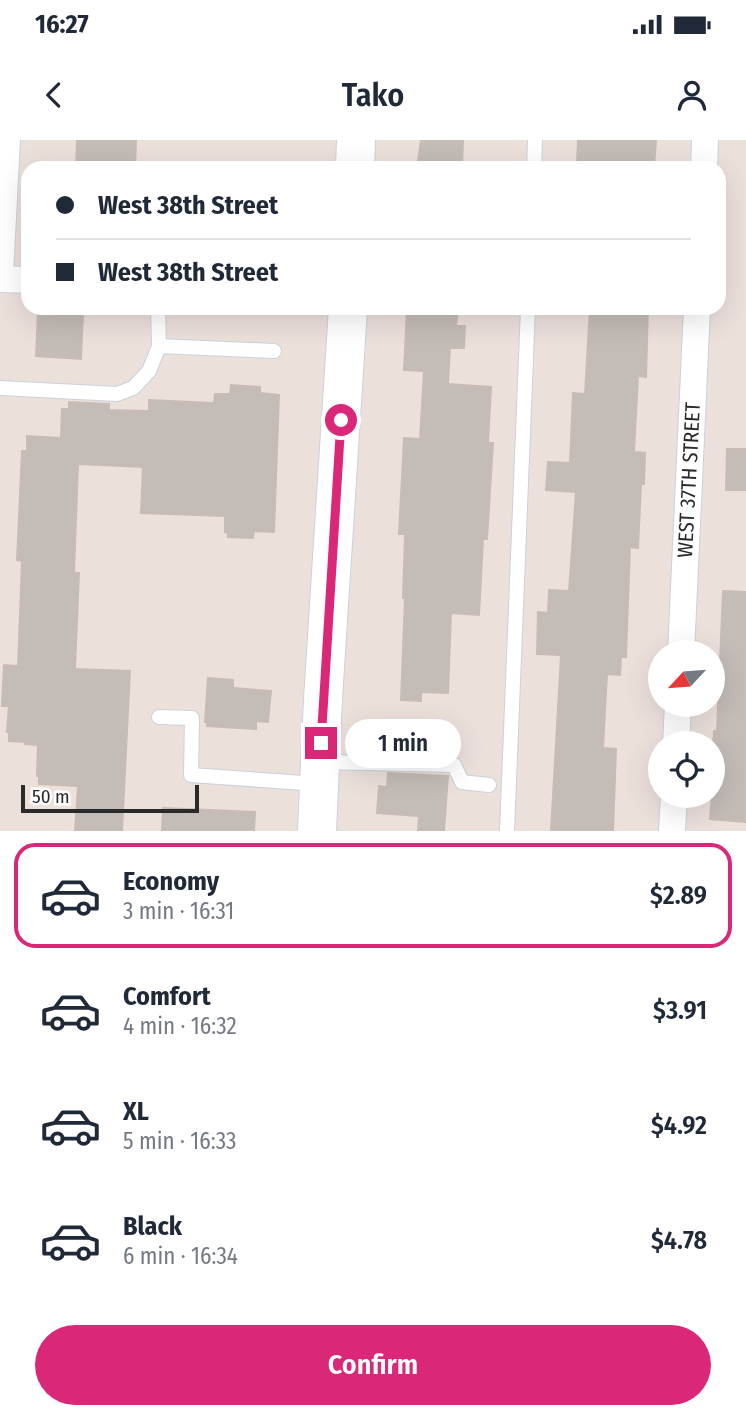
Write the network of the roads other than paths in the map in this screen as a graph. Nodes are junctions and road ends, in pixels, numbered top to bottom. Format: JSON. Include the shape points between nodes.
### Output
{"nodes":[{"id":1,"x":7,"y":140,"type":"edge"},
{"id":2,"x":356,"y":140,"type":"edge"},
{"id":3,"x":535,"y":140,"type":"edge"},
{"id":4,"x":705,"y":140,"type":"edge"},
{"id":5,"x":355,"y":161,"type":"edge"},
{"id":6,"x":534,"y":161,"type":"edge"},
{"id":7,"x":704,"y":161,"type":"edge"},
{"id":8,"x":0,"y":277,"type":"edge"},
{"id":9,"x":21,"y":279,"type":"edge"},
{"id":10,"x":158,"y":315,"type":"edge"},
{"id":11,"x":348,"y":315,"type":"edge"},
{"id":12,"x":528,"y":315,"type":"edge"},
{"id":13,"x":697,"y":315,"type":"edge"},
{"id":14,"x":159,"y":346,"type":"junction"},
{"id":15,"x":274,"y":351,"type":"dead end"},
{"id":16,"x":0,"y":388,"type":"edge"},
{"id":17,"x":682,"y":640,"type":"edge"},
{"id":18,"x":159,"y":717,"type":"dead end"},
{"id":19,"x":320,"y":773,"type":"junction"},
{"id":20,"x":489,"y":785,"type":"dead end"},
{"id":21,"x":673,"y":808,"type":"edge"},
{"id":22,"x":317,"y":831,"type":"edge"},
{"id":23,"x":507,"y":831,"type":"edge"},
{"id":24,"x":672,"y":831,"type":"edge"}],
"edges":[{"from":1,"to":8,"type":"street"},
{"from":2,"to":5,"type":"street"},
{"from":3,"to":6,"type":"lane"},
{"from":4,"to":7,"type":"street"},
{"from":8,"to":9,"type":"street"},
{"from":10,"to":14,"type":"lane"},
{"from":11,"to":19,"type":"street"},
{"from":12,"to":23,"type":"lane"},
{"from":13,"to":17,"type":"street","name":"WEST 37TH STREET"},
{"from":14,"to":15,"type":"lane"},
{"from":14,"to":16,"type":"lane","via":[[149,371],[133,388],[117,394]]},
{"from":18,"to":19,"type":"lane","via":[[192,718],[191,775]]},
{"from":19,"to":20,"type":"lane","via":[[454,765],[463,782]]},
{"from":19,"to":22,"type":"street"},
{"from":21,"to":24,"type":"street"}]}
